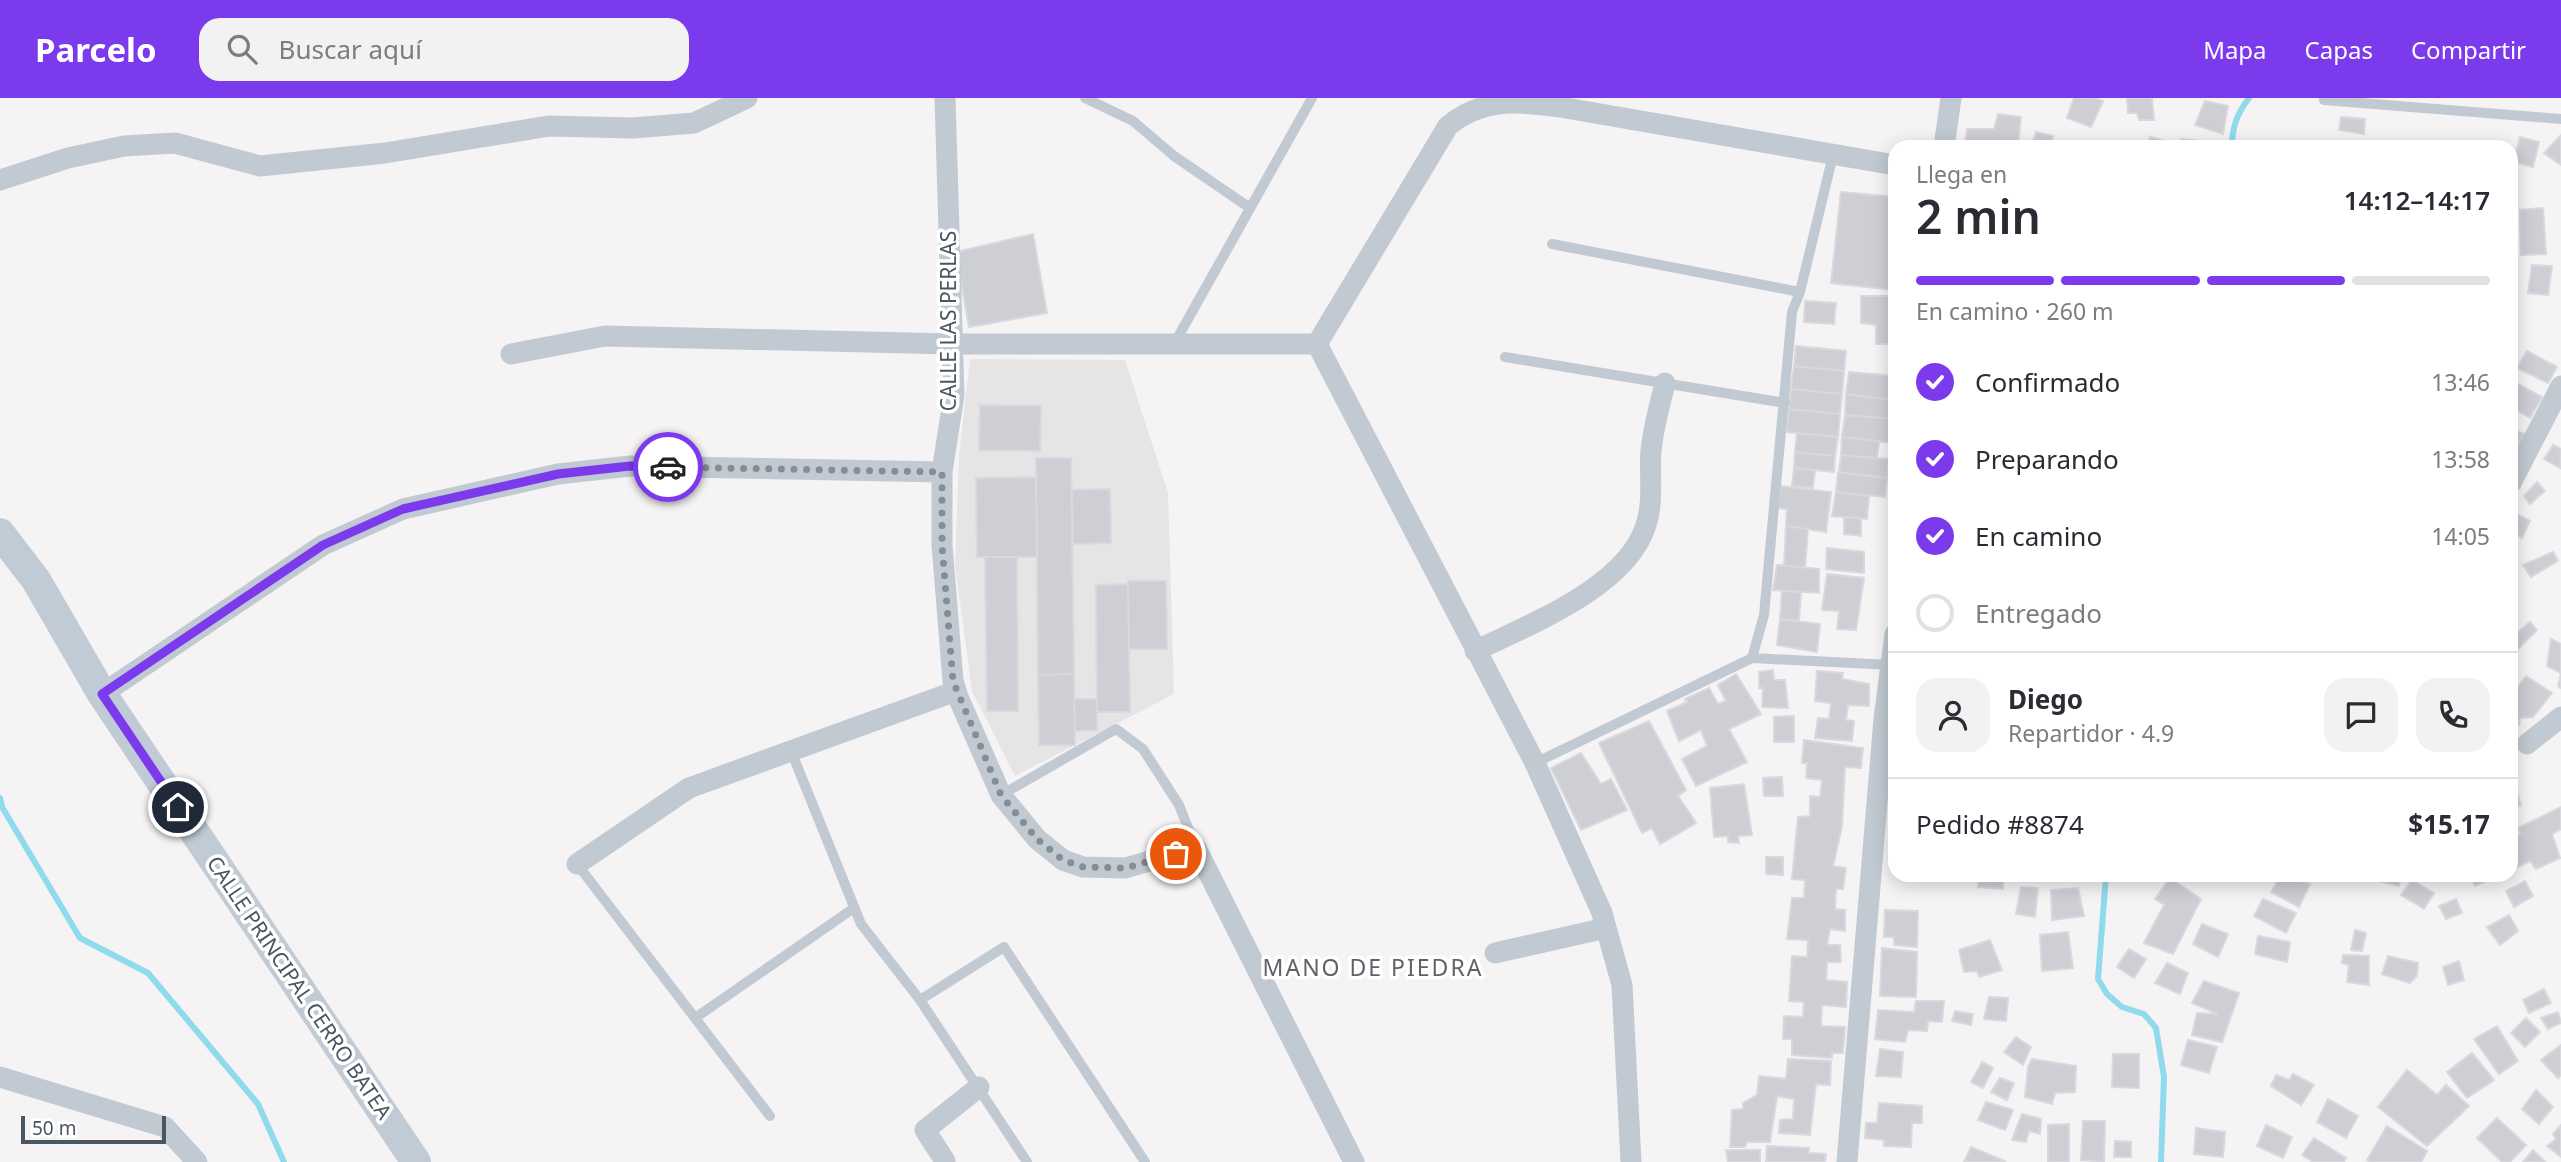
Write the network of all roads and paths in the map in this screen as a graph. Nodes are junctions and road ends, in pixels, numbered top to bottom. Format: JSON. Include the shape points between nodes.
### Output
{"nodes":[{"id":1,"x":747,"y":98,"type":"edge"},
{"id":2,"x":945,"y":98,"type":"edge"},
{"id":3,"x":1085,"y":98,"type":"edge"},
{"id":4,"x":1312,"y":98,"type":"edge"},
{"id":5,"x":1951,"y":98,"type":"edge"},
{"id":6,"x":2324,"y":100,"type":"dead end"},
{"id":7,"x":1476,"y":102,"type":"edge"},
{"id":8,"x":2561,"y":119,"type":"edge"},
{"id":9,"x":1945,"y":140,"type":"edge"},
{"id":10,"x":1833,"y":155,"type":"junction"},
{"id":11,"x":1888,"y":164,"type":"edge"},
{"id":12,"x":0,"y":180,"type":"edge"},
{"id":13,"x":1250,"y":208,"type":"junction"},
{"id":14,"x":1552,"y":244,"type":"dead end"},
{"id":15,"x":1800,"y":292,"type":"junction"},
{"id":16,"x":952,"y":344,"type":"junction"},
{"id":17,"x":1174,"y":344,"type":"junction"},
{"id":18,"x":1317,"y":344,"type":"junction"},
{"id":19,"x":511,"y":354,"type":"dead end"},
{"id":20,"x":1505,"y":357,"type":"dead end"},
{"id":21,"x":1665,"y":383,"type":"junction"},
{"id":22,"x":2561,"y":386,"type":"edge"},
{"id":23,"x":1785,"y":403,"type":"junction"},
{"id":24,"x":2518,"y":469,"type":"edge"},
{"id":25,"x":942,"y":472,"type":"junction"},
{"id":26,"x":0,"y":533,"type":"edge"},
{"id":27,"x":1475,"y":651,"type":"junction"},
{"id":28,"x":1752,"y":658,"type":"junction"},
{"id":29,"x":1888,"y":666,"type":"edge"},
{"id":30,"x":956,"y":691,"type":"junction"},
{"id":31,"x":1888,"y":692,"type":"edge"},
{"id":32,"x":102,"y":694,"type":"junction"},
{"id":33,"x":2561,"y":717,"type":"edge"},
{"id":34,"x":2527,"y":744,"type":"dead end"},
{"id":35,"x":791,"y":751,"type":"junction"},
{"id":36,"x":1535,"y":763,"type":"junction"},
{"id":37,"x":1001,"y":795,"type":"junction"},
{"id":38,"x":1196,"y":849,"type":"junction"},
{"id":39,"x":577,"y":864,"type":"joint"},
{"id":40,"x":854,"y":908,"type":"junction"},
{"id":41,"x":1606,"y":928,"type":"junction"},
{"id":42,"x":1495,"y":953,"type":"dead end"},
{"id":43,"x":920,"y":1000,"type":"junction"},
{"id":44,"x":695,"y":1018,"type":"junction"},
{"id":45,"x":0,"y":1077,"type":"edge"},
{"id":46,"x":979,"y":1087,"type":"junction"},
{"id":47,"x":770,"y":1116,"type":"dead end"},
{"id":48,"x":197,"y":1162,"type":"edge"},
{"id":49,"x":415,"y":1162,"type":"edge"},
{"id":50,"x":944,"y":1162,"type":"edge"},
{"id":51,"x":1027,"y":1162,"type":"edge"},
{"id":52,"x":1145,"y":1162,"type":"edge"},
{"id":53,"x":1354,"y":1162,"type":"edge"},
{"id":54,"x":1631,"y":1162,"type":"edge"},
{"id":55,"x":1847,"y":1162,"type":"edge"}],
"edges":[{"from":1,"to":12,"type":"street","via":[[694,123],[633,128],[549,126],[386,153],[260,166],[175,143],[124,146]]},
{"from":2,"to":16,"type":"street","name":"CALLE LAS PERLAS"},
{"from":3,"to":13,"type":"lane","via":[[1133,121],[1174,156]]},
{"from":4,"to":13,"type":"lane"},
{"from":5,"to":9,"type":"street"},
{"from":6,"to":8,"type":"lane"},
{"from":7,"to":10,"type":"street","via":[[1507,100],[1599,110]]},
{"from":7,"to":18,"type":"street","via":[[1448,126]]},
{"from":10,"to":11,"type":"street"},
{"from":10,"to":15,"type":"lane"},
{"from":13,"to":17,"type":"lane"},
{"from":14,"to":15,"type":"lane"},
{"from":15,"to":23,"type":"lane","via":[[1792,312]]},
{"from":16,"to":17,"type":"street"},
{"from":16,"to":19,"type":"street","via":[[605,336]]},
{"from":16,"to":25,"type":"street","name":"CALLE LAS PERLAS","via":[[954,395]]},
{"from":17,"to":18,"type":"street"},
{"from":18,"to":27,"type":"street"},
{"from":20,"to":21,"type":"lane"},
{"from":21,"to":23,"type":"lane"},
{"from":21,"to":27,"type":"street","via":[[1651,450],[1650,512],[1632,556],[1564,606]]},
{"from":22,"to":24,"type":"street"},
{"from":23,"to":28,"type":"lane","via":[[1764,615]]},
{"from":25,"to":30,"type":"street","name":"CALLE LAS PERLAS","via":[[942,545]]},
{"from":25,"to":32,"type":"street","via":[[630,466],[558,474],[403,509],[323,545]]},
{"from":26,"to":32,"type":"street","name":"CALLE PRINCIPAL CERRO BATEA","via":[[36,580]]},
{"from":27,"to":36,"type":"street"},
{"from":28,"to":29,"type":"lane"},
{"from":28,"to":36,"type":"lane"},
{"from":30,"to":35,"type":"street"},
{"from":30,"to":37,"type":"street","name":"CALLE LAS PERLAS"},
{"from":31,"to":55,"type":"street"},
{"from":32,"to":49,"type":"street","name":"CALLE PRINCIPAL CERRO BATEA"},
{"from":33,"to":34,"type":"street"},
{"from":35,"to":39,"type":"street","via":[[689,788]]},
{"from":35,"to":40,"type":"lane"},
{"from":36,"to":41,"type":"street"},
{"from":37,"to":38,"type":"street","name":"CALLE LAS PERLAS","via":[[1037,839],[1063,860],[1083,867],[1125,868]]},
{"from":37,"to":38,"type":"lane","via":[[1116,729],[1143,749],[1179,806]]},
{"from":38,"to":53,"type":"street"},
{"from":39,"to":44,"type":"lane"},
{"from":40,"to":43,"type":"lane","via":[[861,924]]},
{"from":40,"to":44,"type":"lane"},
{"from":41,"to":42,"type":"street"},
{"from":41,"to":54,"type":"street","via":[[1622,985]]},
{"from":43,"to":46,"type":"lane"},
{"from":43,"to":52,"type":"lane","via":[[1004,947]]},
{"from":44,"to":47,"type":"lane"},
{"from":45,"to":48,"type":"street","via":[[165,1127]]},
{"from":46,"to":50,"type":"street","via":[[925,1130]]},
{"from":46,"to":51,"type":"lane"}]}
